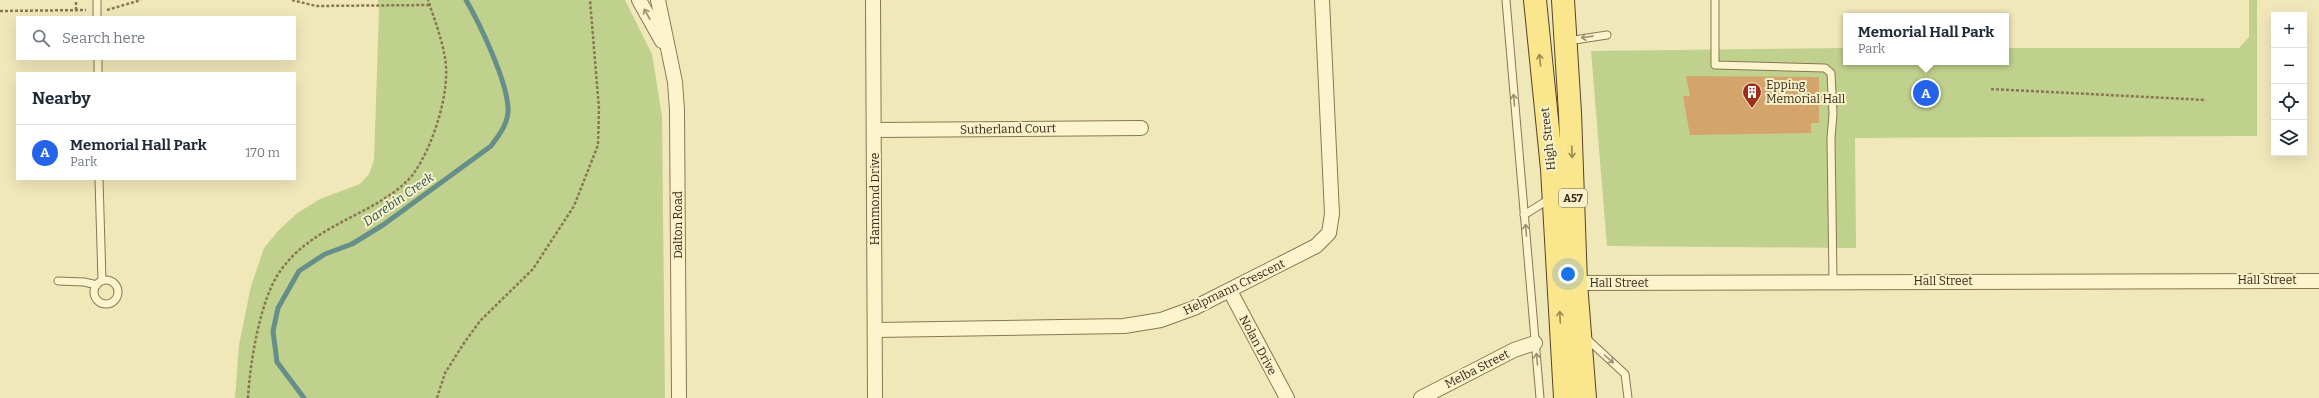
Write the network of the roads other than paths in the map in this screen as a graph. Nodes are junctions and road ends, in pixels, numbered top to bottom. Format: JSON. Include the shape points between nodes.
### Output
{"nodes":[{"id":1,"x":97,"y":0,"type":"edge"},
{"id":2,"x":639,"y":0,"type":"edge"},
{"id":3,"x":658,"y":0,"type":"edge"},
{"id":4,"x":873,"y":0,"type":"edge"},
{"id":5,"x":1322,"y":0,"type":"edge"},
{"id":6,"x":1506,"y":0,"type":"edge"},
{"id":7,"x":1535,"y":0,"type":"edge"},
{"id":8,"x":1563,"y":0,"type":"edge"},
{"id":9,"x":1715,"y":0,"type":"edge"},
{"id":10,"x":97,"y":16,"type":"edge"},
{"id":11,"x":1607,"y":35,"type":"dead end"},
{"id":12,"x":1566,"y":41,"type":"junction"},
{"id":13,"x":669,"y":53,"type":"junction"},
{"id":14,"x":98,"y":60,"type":"edge"},
{"id":15,"x":98,"y":72,"type":"edge"},
{"id":16,"x":1141,"y":128,"type":"dead end"},
{"id":17,"x":874,"y":130,"type":"junction"},
{"id":18,"x":100,"y":180,"type":"edge"},
{"id":19,"x":1553,"y":197,"type":"junction"},
{"id":20,"x":1524,"y":215,"type":"junction"},
{"id":21,"x":2316,"y":280,"type":"edge"},
{"id":22,"x":58,"y":281,"type":"dead end"},
{"id":23,"x":1833,"y":281,"type":"junction"},
{"id":24,"x":1576,"y":283,"type":"junction"},
{"id":25,"x":1230,"y":291,"type":"junction"},
{"id":26,"x":876,"y":330,"type":"junction"},
{"id":27,"x":1580,"y":333,"type":"junction"},
{"id":28,"x":1535,"y":343,"type":"junction"},
{"id":29,"x":679,"y":398,"type":"edge"},
{"id":30,"x":875,"y":398,"type":"edge"},
{"id":31,"x":1287,"y":398,"type":"edge"},
{"id":32,"x":1421,"y":398,"type":"edge"},
{"id":33,"x":1540,"y":398,"type":"edge"},
{"id":34,"x":1565,"y":398,"type":"edge"},
{"id":35,"x":1585,"y":398,"type":"edge"},
{"id":36,"x":1628,"y":398,"type":"edge"}],
"edges":[{"from":1,"to":10,"type":"lane"},
{"from":13,"to":2,"type":"street","name":"Dalton Road","one_way":true},
{"from":3,"to":13,"type":"street","name":"Dalton Road"},
{"from":4,"to":17,"type":"street","name":"Hammond Drive"},
{"from":5,"to":25,"type":"street","name":"Helpmann Crescent","via":[[1332,214],[1329,233],[1316,246]]},
{"from":20,"to":6,"type":"lane","one_way":true},
{"from":19,"to":7,"type":"main road","name":"High Street","one_way":true},
{"from":8,"to":12,"type":"main road","name":"High Street","number":"A57"},
{"from":9,"to":23,"type":"lane","via":[[1715,66],[1825,68],[1831,72]]},
{"from":11,"to":12,"type":"lane","one_way":true},
{"from":12,"to":24,"type":"main road","name":"High Street","number":"A57","one_way":true},
{"from":13,"to":29,"type":"street","name":"Dalton Road","via":[[677,110]]},
{"from":14,"to":15,"type":"lane"},
{"from":16,"to":17,"type":"street","name":"Sutherland Court"},
{"from":17,"to":26,"type":"street","name":"Hammond Drive"},
{"from":18,"to":22,"type":"lane","via":[[99,283]]},
{"from":19,"to":20,"type":"lane"},
{"from":34,"to":19,"type":"main road","name":"High Street","one_way":true},
{"from":28,"to":20,"type":"lane","one_way":true},
{"from":21,"to":23,"type":"street","name":"Hall Street"},
{"from":23,"to":24,"type":"street","name":"Hall Street"},
{"from":24,"to":27,"type":"main road","name":"High Street","number":"A57"},
{"from":25,"to":26,"type":"street","name":"Helpmann Crescent","via":[[1161,320],[1124,326]]},
{"from":25,"to":31,"type":"street","name":"Nolan Drive"},
{"from":26,"to":30,"type":"street","name":"Hammond Drive"},
{"from":27,"to":35,"type":"main road","name":"High Street","number":"A57"},
{"from":27,"to":36,"type":"lane","one_way":true,"via":[[1625,374]]},
{"from":28,"to":32,"type":"street","name":"Melba Street","via":[[1514,350]]},
{"from":33,"to":28,"type":"lane","one_way":true}]}
